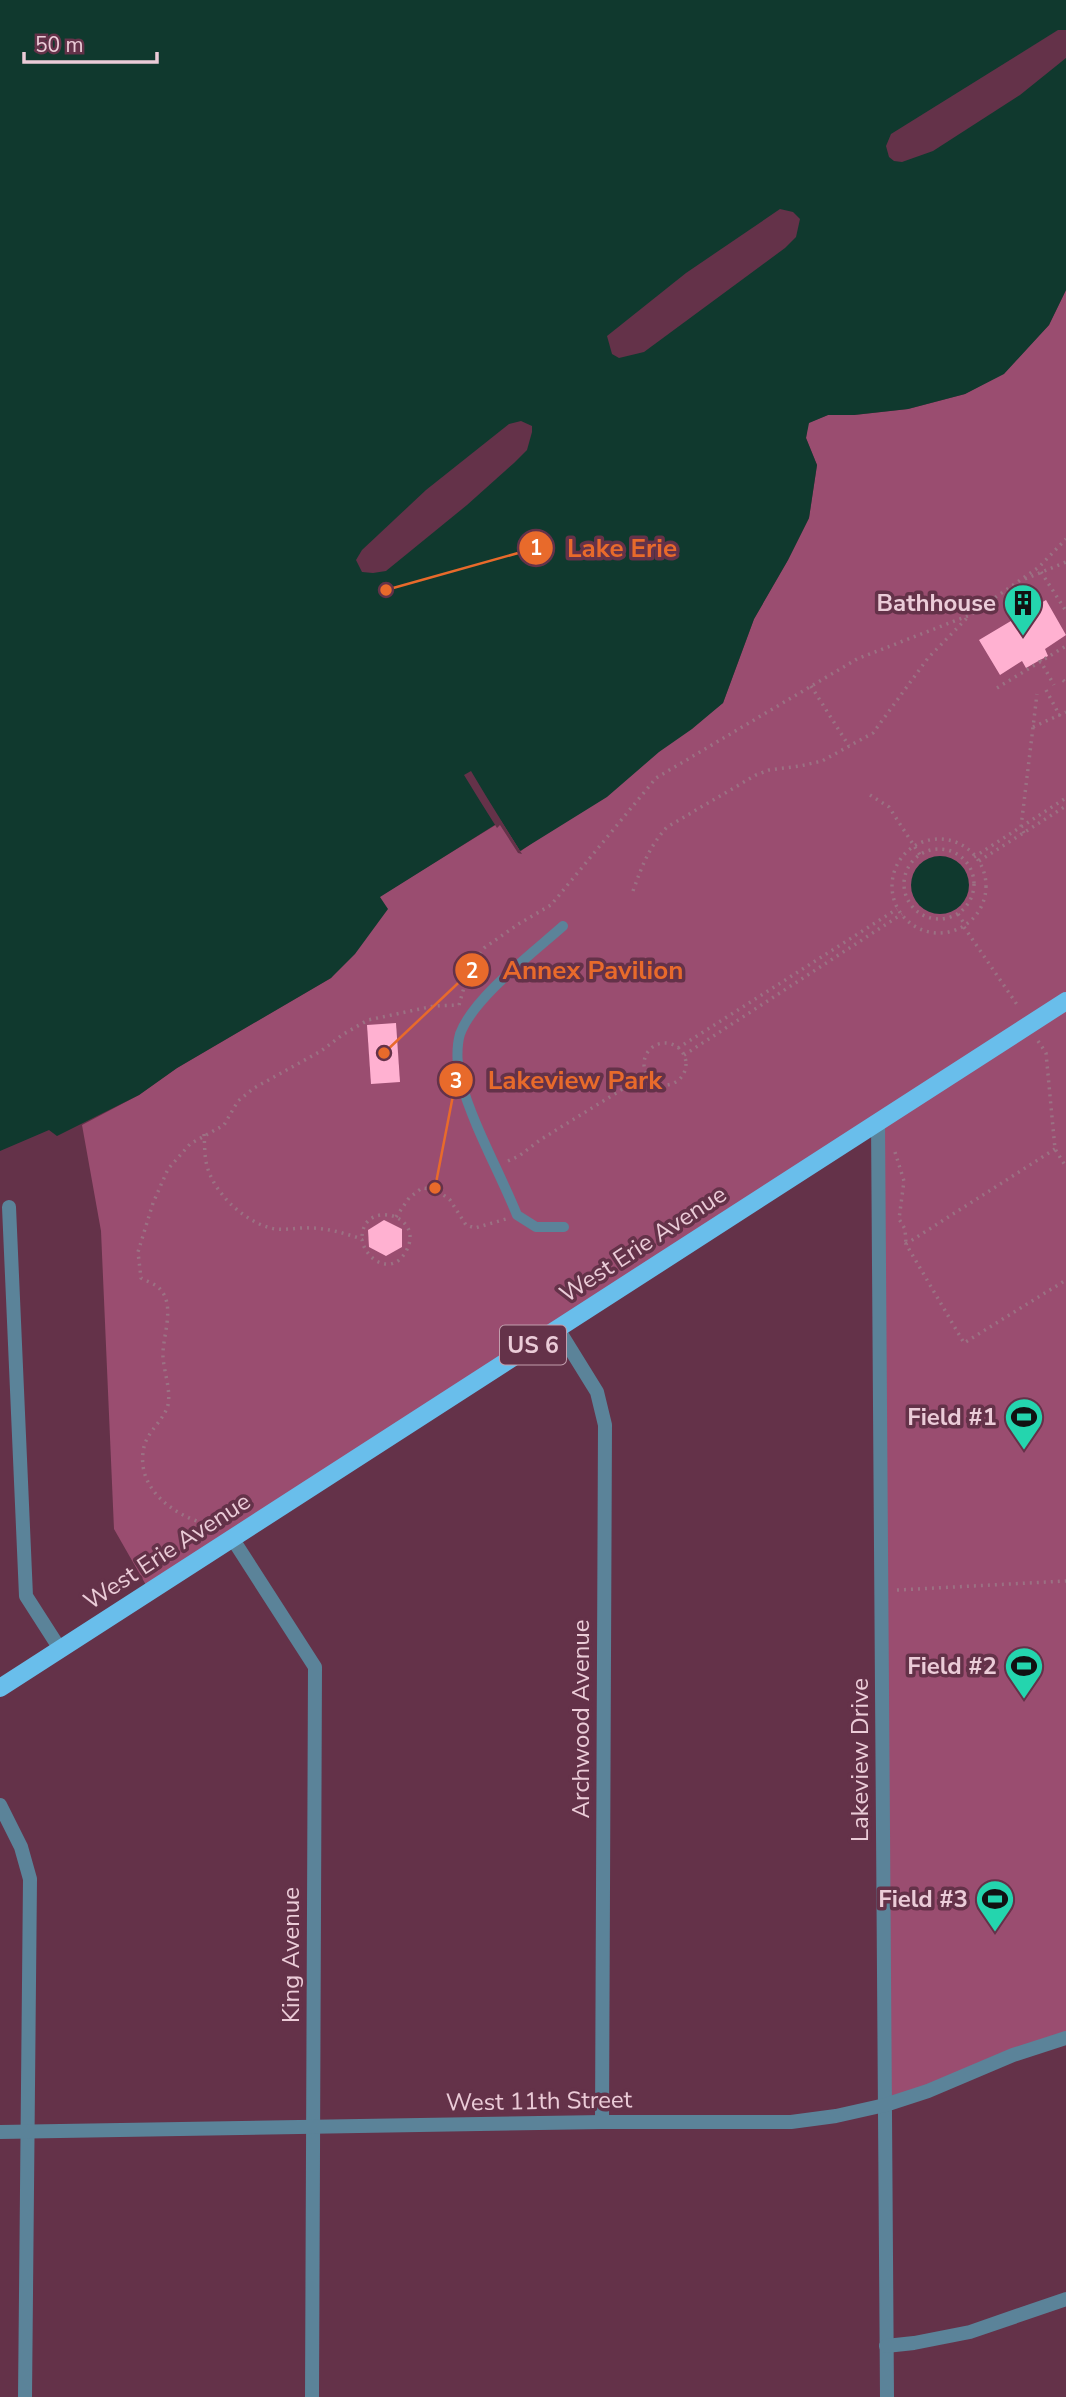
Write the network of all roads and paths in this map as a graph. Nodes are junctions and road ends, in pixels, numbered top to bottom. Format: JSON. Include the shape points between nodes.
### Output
{"nodes":[{"id":1,"x":1066,"y":539,"type":"edge"},
{"id":2,"x":1066,"y":562,"type":"edge"},
{"id":3,"x":1041,"y":572,"type":"junction"},
{"id":4,"x":1016,"y":583,"type":"junction"},
{"id":5,"x":1066,"y":611,"type":"edge"},
{"id":6,"x":970,"y":615,"type":"junction"},
{"id":7,"x":1066,"y":646,"type":"edge"},
{"id":8,"x":1040,"y":661,"type":"junction"},
{"id":9,"x":1054,"y":685,"type":"dead end"},
{"id":10,"x":811,"y":687,"type":"junction"},
{"id":11,"x":996,"y":688,"type":"dead end"},
{"id":12,"x":1046,"y":690,"type":"dead end"},
{"id":13,"x":1037,"y":694,"type":"dead end"},
{"id":14,"x":1066,"y":712,"type":"edge"},
{"id":15,"x":1060,"y":716,"type":"junction"},
{"id":16,"x":1033,"y":727,"type":"junction"},
{"id":17,"x":849,"y":746,"type":"junction"},
{"id":18,"x":870,"y":795,"type":"dead end"},
{"id":19,"x":1065,"y":802,"type":"edge"},
{"id":20,"x":1021,"y":827,"type":"junction"},
{"id":21,"x":1024,"y":833,"type":"junction"},
{"id":22,"x":915,"y":847,"type":"junction"},
{"id":23,"x":920,"y":855,"type":"junction"},
{"id":24,"x":977,"y":859,"type":"junction"},
{"id":25,"x":968,"y":865,"type":"junction"},
{"id":26,"x":633,"y":891,"type":"dead end"},
{"id":27,"x":909,"y":904,"type":"junction"},
{"id":28,"x":899,"y":911,"type":"junction"},
{"id":29,"x":957,"y":914,"type":"junction"},
{"id":30,"x":563,"y":926,"type":"dead end"},
{"id":31,"x":964,"y":926,"type":"junction"},
{"id":32,"x":840,"y":945,"type":"junction"},
{"id":33,"x":844,"y":952,"type":"junction"},
{"id":34,"x":793,"y":975,"type":"junction"},
{"id":35,"x":798,"y":982,"type":"junction"},
{"id":36,"x":1066,"y":1001,"type":"edge"},
{"id":37,"x":459,"y":1005,"type":"junction"},
{"id":38,"x":1018,"y":1006,"type":"dead end"},
{"id":39,"x":741,"y":1008,"type":"junction"},
{"id":40,"x":746,"y":1015,"type":"junction"},
{"id":41,"x":470,"y":1016,"type":"junction"},
{"id":42,"x":1038,"y":1041,"type":"dead end"},
{"id":43,"x":678,"y":1048,"type":"junction"},
{"id":44,"x":684,"y":1055,"type":"junction"},
{"id":45,"x":647,"y":1074,"type":"junction"},
{"id":46,"x":878,"y":1122,"type":"junction"},
{"id":47,"x":204,"y":1135,"type":"junction"},
{"id":48,"x":892,"y":1145,"type":"dead end"},
{"id":49,"x":1055,"y":1149,"type":"junction"},
{"id":50,"x":497,"y":1166,"type":"junction"},
{"id":51,"x":1066,"y":1167,"type":"edge"},
{"id":52,"x":9,"y":1208,"type":"dead end"},
{"id":53,"x":517,"y":1215,"type":"junction"},
{"id":54,"x":396,"y":1217,"type":"junction"},
{"id":55,"x":564,"y":1227,"type":"dead end"},
{"id":56,"x":362,"y":1240,"type":"junction"},
{"id":57,"x":906,"y":1244,"type":"junction"},
{"id":58,"x":1066,"y":1280,"type":"edge"},
{"id":59,"x":558,"y":1329,"type":"junction"},
{"id":60,"x":203,"y":1523,"type":"dead end"},
{"id":61,"x":232,"y":1538,"type":"junction"},
{"id":62,"x":1066,"y":1581,"type":"edge"},
{"id":63,"x":881,"y":1590,"type":"junction"},
{"id":64,"x":60,"y":1649,"type":"junction"},
{"id":65,"x":0,"y":1688,"type":"edge"},
{"id":66,"x":0,"y":1805,"type":"edge"},
{"id":67,"x":1066,"y":2038,"type":"edge"},
{"id":68,"x":885,"y":2105,"type":"junction"},
{"id":69,"x":602,"y":2122,"type":"junction"},
{"id":70,"x":313,"y":2128,"type":"junction"},
{"id":71,"x":27,"y":2132,"type":"junction"},
{"id":72,"x":0,"y":2133,"type":"edge"},
{"id":73,"x":1066,"y":2299,"type":"edge"},
{"id":74,"x":886,"y":2346,"type":"junction"},
{"id":75,"x":25,"y":2397,"type":"edge"},
{"id":76,"x":312,"y":2397,"type":"edge"},
{"id":77,"x":887,"y":2397,"type":"edge"}],
"edges":[{"from":1,"to":4,"type":"path"},
{"from":2,"to":3,"type":"path"},
{"from":3,"to":4,"type":"path"},
{"from":3,"to":5,"type":"path"},
{"from":4,"to":6,"type":"path"},
{"from":6,"to":10,"type":"path","via":[[857,659]]},
{"from":6,"to":17,"type":"path","via":[[928,658],[873,733]]},
{"from":7,"to":8,"type":"path"},
{"from":8,"to":9,"type":"path"},
{"from":8,"to":11,"type":"path"},
{"from":10,"to":17,"type":"path"},
{"from":10,"to":37,"type":"path","via":[[656,778],[551,905],[484,948],[469,970]]},
{"from":12,"to":15,"type":"path"},
{"from":13,"to":16,"type":"path"},
{"from":14,"to":15,"type":"path"},
{"from":15,"to":16,"type":"path"},
{"from":16,"to":20,"type":"path"},
{"from":17,"to":26,"type":"path","via":[[822,761],[756,775],[667,827],[644,859]]},
{"from":18,"to":22,"type":"path","via":[[890,807]]},
{"from":19,"to":20,"type":"path"},
{"from":19,"to":21,"type":"path"},
{"from":20,"to":21,"type":"path"},
{"from":20,"to":24,"type":"path"},
{"from":21,"to":24,"type":"path"},
{"from":22,"to":23,"type":"path"},
{"from":22,"to":24,"type":"path","via":[[937,839],[953,842]]},
{"from":22,"to":28,"type":"path","via":[[898,864],[892,879]]},
{"from":23,"to":25,"type":"path","via":[[942,849]]},
{"from":23,"to":27,"type":"path","via":[[904,882]]},
{"from":24,"to":25,"type":"path"},
{"from":24,"to":31,"type":"path","via":[[984,875],[984,897]]},
{"from":25,"to":29,"type":"path","via":[[974,889]]},
{"from":27,"to":28,"type":"path"},
{"from":27,"to":29,"type":"path","via":[[928,918]]},
{"from":28,"to":31,"type":"path","via":[[920,930],[949,932]]},
{"from":28,"to":32,"type":"path"},
{"from":28,"to":33,"type":"path"},
{"from":29,"to":31,"type":"path"},
{"from":30,"to":41,"type":"lane","via":[[501,981]]},
{"from":31,"to":38,"type":"path"},
{"from":32,"to":33,"type":"path"},
{"from":32,"to":34,"type":"path"},
{"from":33,"to":35,"type":"path"},
{"from":34,"to":35,"type":"path"},
{"from":34,"to":39,"type":"path"},
{"from":35,"to":40,"type":"path"},
{"from":36,"to":46,"type":"main road","name":"West Erie Avenue","number":"US 6"},
{"from":37,"to":41,"type":"path"},
{"from":37,"to":47,"type":"path","via":[[368,1020],[254,1088],[238,1101],[224,1125]]},
{"from":39,"to":40,"type":"path"},
{"from":39,"to":43,"type":"path"},
{"from":40,"to":44,"type":"path"},
{"from":41,"to":50,"type":"lane","via":[[457,1049],[460,1080]]},
{"from":42,"to":49,"type":"path","via":[[1046,1053]]},
{"from":43,"to":44,"type":"path"},
{"from":43,"to":45,"type":"path","via":[[664,1043],[652,1048],[645,1060]]},
{"from":44,"to":45,"type":"path","via":[[685,1070],[672,1084],[658,1083]]},
{"from":45,"to":50,"type":"path"},
{"from":46,"to":59,"type":"main road","name":"West Erie Avenue","number":"US 6"},
{"from":46,"to":63,"type":"street","name":"Lakeview Drive"},
{"from":47,"to":56,"type":"path","via":[[209,1172],[217,1188],[245,1214],[267,1227],[313,1228]]},
{"from":47,"to":60,"type":"path","via":[[168,1169],[138,1252],[141,1278],[160,1289],[167,1315],[163,1352],[168,1404],[144,1445],[143,1472],[154,1493],[169,1506],[183,1517]]},
{"from":48,"to":57,"type":"path","via":[[904,1181],[899,1219]]},
{"from":49,"to":51,"type":"path"},
{"from":49,"to":57,"type":"path"},
{"from":50,"to":53,"type":"lane"},
{"from":52,"to":64,"type":"street","via":[[26,1596]]},
{"from":53,"to":54,"type":"path","via":[[475,1228],[466,1225],[437,1189],[422,1188]]},
{"from":53,"to":55,"type":"lane","via":[[536,1227]]},
{"from":54,"to":56,"type":"path","via":[[378,1215],[367,1223]]},
{"from":54,"to":56,"type":"path","via":[[407,1225],[410,1238],[398,1261],[372,1260]]},
{"from":57,"to":58,"type":"path","via":[[964,1343]]},
{"from":59,"to":61,"type":"main road","name":"West Erie Avenue","number":"US 6"},
{"from":59,"to":69,"type":"street","name":"Archwood Avenue","via":[[597,1392],[605,1425]]},
{"from":61,"to":64,"type":"main road","name":"West Erie Avenue","number":"US 6"},
{"from":61,"to":70,"type":"street","name":"King Avenue","via":[[315,1667]]},
{"from":62,"to":63,"type":"path"},
{"from":63,"to":68,"type":"street","name":"Lakeview Drive"},
{"from":64,"to":65,"type":"main road","name":"West Erie Avenue","number":"US 6"},
{"from":66,"to":71,"type":"street","via":[[21,1847],[30,1879]]},
{"from":67,"to":68,"type":"street","name":"West 11th Street"},
{"from":68,"to":69,"type":"street","name":"West 11th Street","via":[[791,2122]]},
{"from":68,"to":74,"type":"street","name":"Lakeview Drive"},
{"from":69,"to":70,"type":"street","name":"West 11th Street"},
{"from":70,"to":71,"type":"street","name":"West 11th Street"},
{"from":70,"to":76,"type":"street","name":"King Avenue"},
{"from":71,"to":72,"type":"street","name":"West 11th Street"},
{"from":71,"to":75,"type":"street"},
{"from":73,"to":74,"type":"street","via":[[970,2332]]},
{"from":74,"to":77,"type":"street","name":"Lakeview Drive"}]}
